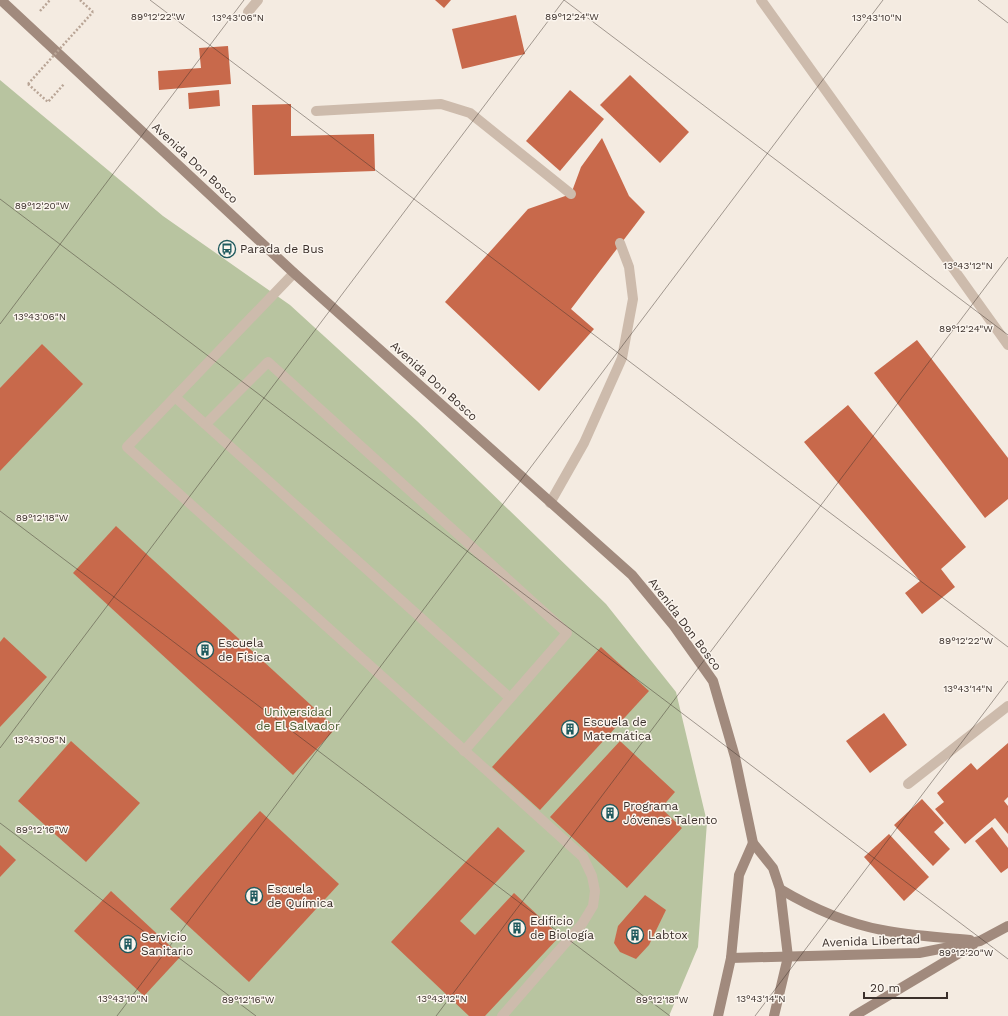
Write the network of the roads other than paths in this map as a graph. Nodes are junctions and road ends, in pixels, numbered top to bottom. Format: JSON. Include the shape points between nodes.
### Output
{"nodes":[{"id":1,"x":1,"y":0,"type":"edge"},
{"id":2,"x":258,"y":0,"type":"edge"},
{"id":3,"x":761,"y":0,"type":"edge"},
{"id":4,"x":248,"y":12,"type":"dead end"},
{"id":5,"x":316,"y":111,"type":"dead end"},
{"id":6,"x":571,"y":194,"type":"dead end"},
{"id":7,"x":620,"y":243,"type":"dead end"},
{"id":8,"x":294,"y":273,"type":"junction"},
{"id":9,"x":1008,"y":345,"type":"edge"},
{"id":10,"x":175,"y":397,"type":"junction"},
{"id":11,"x":206,"y":424,"type":"junction"},
{"id":12,"x":550,"y":503,"type":"junction"},
{"id":13,"x":510,"y":698,"type":"junction"},
{"id":14,"x":1008,"y":706,"type":"edge"},
{"id":15,"x":464,"y":751,"type":"junction"},
{"id":16,"x":908,"y":784,"type":"dead end"},
{"id":17,"x":753,"y":843,"type":"junction"},
{"id":18,"x":780,"y":889,"type":"junction"},
{"id":19,"x":1008,"y":926,"type":"edge"},
{"id":20,"x":980,"y":941,"type":"junction"},
{"id":21,"x":788,"y":956,"type":"junction"},
{"id":22,"x":731,"y":958,"type":"junction"},
{"id":23,"x":502,"y":1016,"type":"edge"},
{"id":24,"x":718,"y":1016,"type":"edge"},
{"id":25,"x":774,"y":1016,"type":"edge"},
{"id":26,"x":854,"y":1016,"type":"edge"}],
"edges":[{"from":1,"to":8,"type":"main road","name":"Avenida Don Bosco"},
{"from":2,"to":4,"type":"street"},
{"from":3,"to":9,"type":"street"},
{"from":5,"to":6,"type":"street","via":[[441,104],[453,107],[470,113]]},
{"from":7,"to":12,"type":"street","via":[[629,267],[633,299],[622,358],[584,443]]},
{"from":8,"to":10,"type":"street"},
{"from":8,"to":12,"type":"main road","name":"Avenida Don Bosco"},
{"from":10,"to":11,"type":"street"},
{"from":10,"to":15,"type":"street","via":[[127,447]]},
{"from":11,"to":13,"type":"street"},
{"from":11,"to":13,"type":"street","via":[[268,362],[567,634]]},
{"from":12,"to":17,"type":"main road","name":"Avenida Don Bosco","via":[[632,575],[674,626],[713,681],[735,757]]},
{"from":13,"to":15,"type":"street"},
{"from":14,"to":16,"type":"street"},
{"from":15,"to":23,"type":"street","via":[[583,857],[592,876],[595,891],[593,906],[582,924]]},
{"from":17,"to":18,"type":"main road","name":"Avenida Don Bosco","via":[[773,868]]},
{"from":17,"to":22,"type":"main road","via":[[739,876]]},
{"from":18,"to":20,"type":"main road","via":[[841,920],[882,931]]},
{"from":18,"to":21,"type":"main road","name":"Avenida Don Bosco"},
{"from":19,"to":20,"type":"main road","name":"Avenida Libertad"},
{"from":20,"to":21,"type":"main road","name":"Avenida Libertad","via":[[919,953]]},
{"from":20,"to":26,"type":"main road"},
{"from":21,"to":22,"type":"main road","name":"Avenida Libertad"},
{"from":21,"to":25,"type":"main road","name":"Avenida Don Bosco"},
{"from":22,"to":24,"type":"main road"}]}
